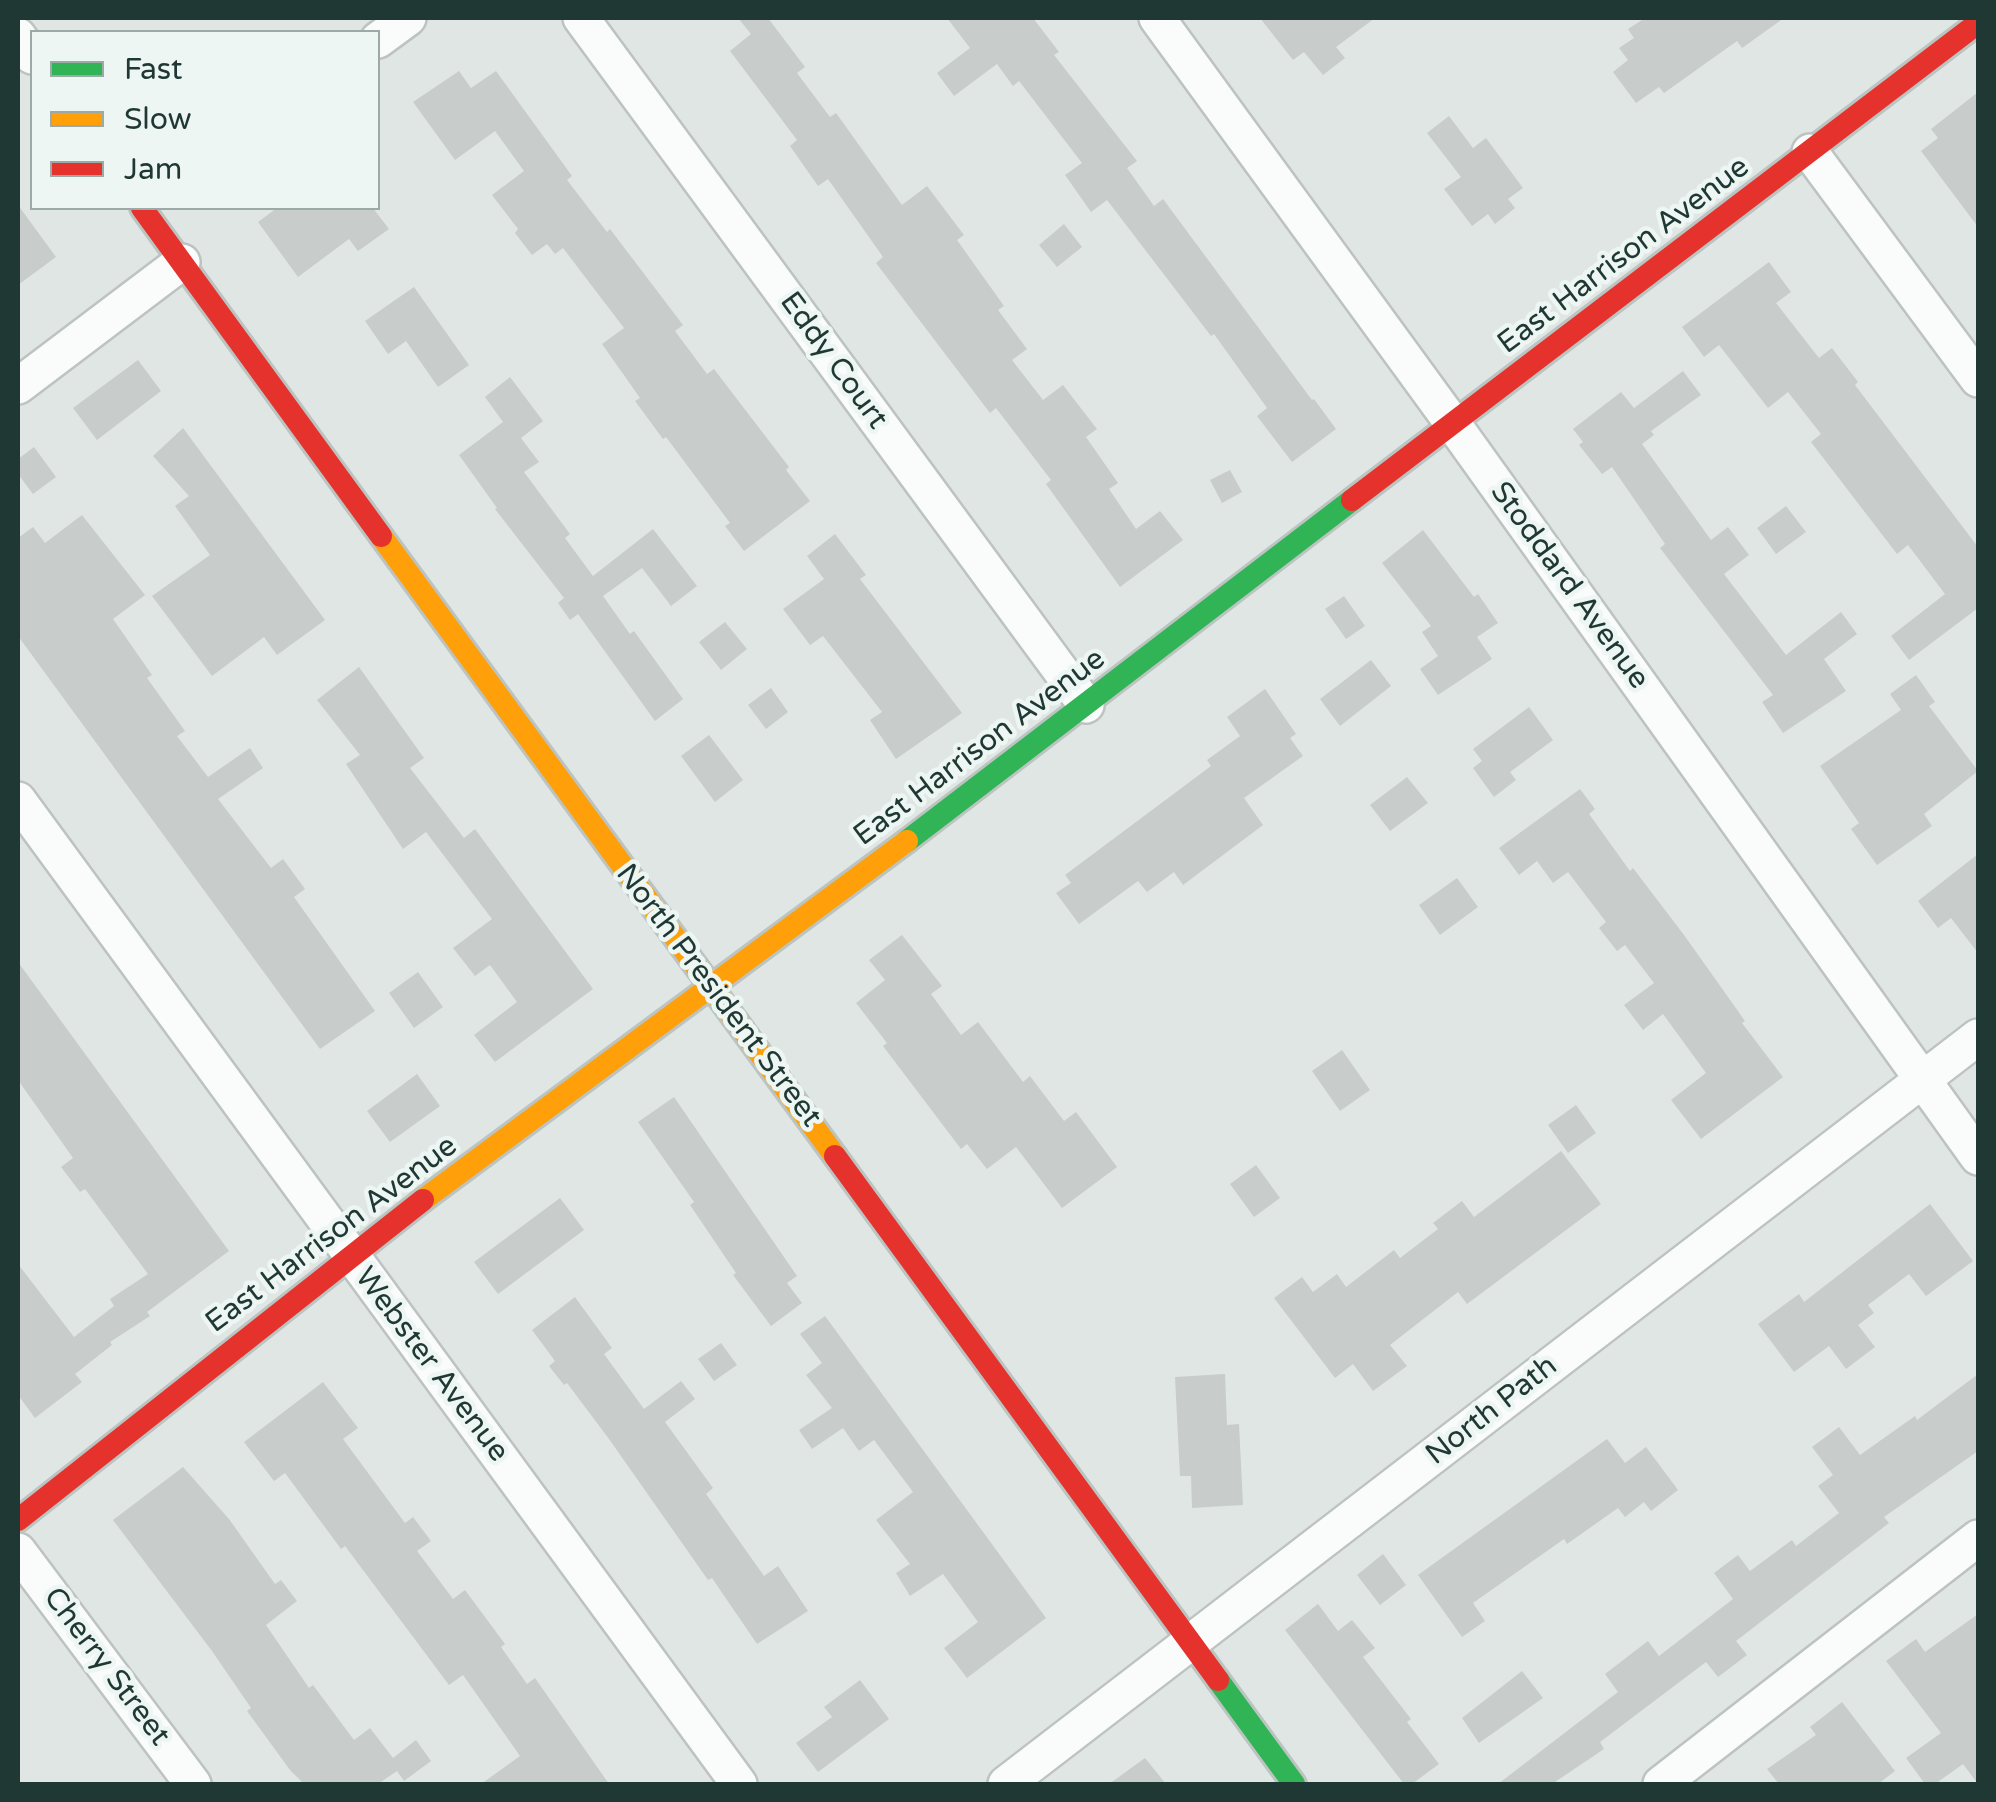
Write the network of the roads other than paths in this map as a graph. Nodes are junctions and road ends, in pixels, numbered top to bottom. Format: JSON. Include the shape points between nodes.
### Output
{"nodes":[{"id":1,"x":408,"y":18,"type":"edge"},
{"id":2,"x":581,"y":18,"type":"edge"},
{"id":3,"x":1157,"y":18,"type":"edge"},
{"id":4,"x":1978,"y":24,"type":"edge"},
{"id":5,"x":380,"y":39,"type":"edge"},
{"id":6,"x":1810,"y":152,"type":"junction"},
{"id":7,"x":149,"y":210,"type":"edge"},
{"id":8,"x":182,"y":262,"type":"junction"},
{"id":9,"x":1978,"y":380,"type":"edge"},
{"id":10,"x":18,"y":386,"type":"edge"},
{"id":11,"x":1453,"y":424,"type":"junction"},
{"id":12,"x":1086,"y":704,"type":"junction"},
{"id":13,"x":18,"y":800,"type":"edge"},
{"id":14,"x":710,"y":987,"type":"junction"},
{"id":15,"x":1978,"y":1037,"type":"edge"},
{"id":16,"x":1922,"y":1079,"type":"junction"},
{"id":17,"x":1978,"y":1157,"type":"edge"},
{"id":18,"x":350,"y":1258,"type":"junction"},
{"id":19,"x":18,"y":1520,"type":"edge"},
{"id":20,"x":1978,"y":1538,"type":"edge"},
{"id":21,"x":18,"y":1551,"type":"edge"},
{"id":22,"x":1191,"y":1643,"type":"junction"},
{"id":23,"x":193,"y":1784,"type":"edge"},
{"id":24,"x":739,"y":1784,"type":"edge"},
{"id":25,"x":1006,"y":1784,"type":"edge"},
{"id":26,"x":1294,"y":1784,"type":"edge"},
{"id":27,"x":1662,"y":1784,"type":"edge"}],
"edges":[{"from":1,"to":5,"type":"street"},
{"from":2,"to":12,"type":"street","name":"Eddy Court"},
{"from":3,"to":11,"type":"street","name":"Stoddard Avenue"},
{"from":4,"to":6,"type":"street","name":"East Harrison Avenue"},
{"from":6,"to":9,"type":"street"},
{"from":6,"to":11,"type":"street","name":"East Harrison Avenue"},
{"from":7,"to":8,"type":"street","name":"North President Street"},
{"from":8,"to":10,"type":"street"},
{"from":8,"to":14,"type":"street","name":"North President Street"},
{"from":11,"to":12,"type":"street","name":"East Harrison Avenue"},
{"from":11,"to":16,"type":"street","name":"Stoddard Avenue"},
{"from":12,"to":14,"type":"street","name":"East Harrison Avenue"},
{"from":13,"to":18,"type":"street","name":"Webster Avenue"},
{"from":14,"to":18,"type":"street","name":"East Harrison Avenue"},
{"from":14,"to":22,"type":"street","name":"North President Street"},
{"from":15,"to":16,"type":"street","name":"North Path"},
{"from":16,"to":17,"type":"street","name":"Stoddard Avenue"},
{"from":16,"to":22,"type":"street","name":"North Path"},
{"from":18,"to":19,"type":"street","name":"East Harrison Avenue"},
{"from":18,"to":24,"type":"street","name":"Webster Avenue"},
{"from":20,"to":27,"type":"street"},
{"from":21,"to":23,"type":"street","name":"Cherry Street"},
{"from":22,"to":25,"type":"street","name":"North Path"},
{"from":22,"to":26,"type":"street","name":"North President Street"}]}
